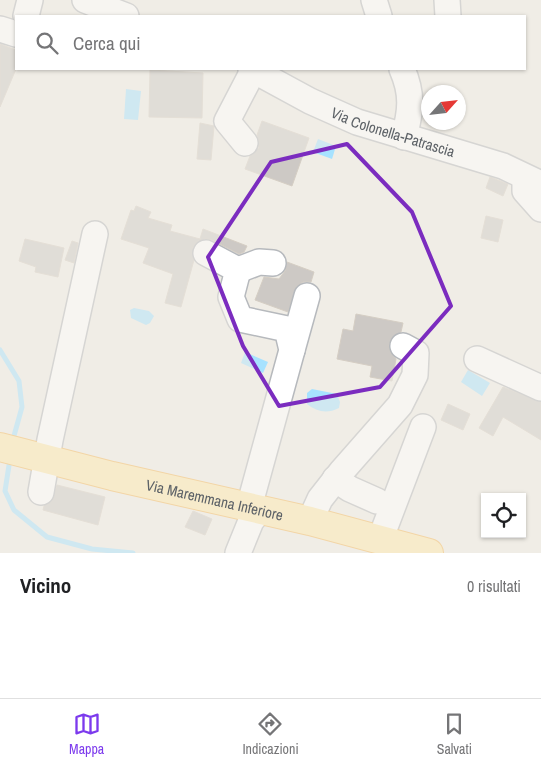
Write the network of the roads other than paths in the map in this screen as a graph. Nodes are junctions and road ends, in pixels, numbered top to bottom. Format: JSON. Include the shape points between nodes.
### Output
{"nodes":[{"id":1,"x":30,"y":0,"type":"edge"},
{"id":2,"x":85,"y":0,"type":"edge"},
{"id":3,"x":374,"y":0,"type":"edge"},
{"id":4,"x":447,"y":0,"type":"edge"},
{"id":5,"x":26,"y":15,"type":"edge"},
{"id":6,"x":123,"y":15,"type":"edge"},
{"id":7,"x":379,"y":15,"type":"edge"},
{"id":8,"x":448,"y":15,"type":"edge"},
{"id":9,"x":0,"y":29,"type":"edge"},
{"id":10,"x":15,"y":34,"type":"edge"},
{"id":11,"x":252,"y":70,"type":"edge"},
{"id":12,"x":404,"y":70,"type":"edge"},
{"id":13,"x":404,"y":137,"type":"junction"},
{"id":14,"x":245,"y":143,"type":"dead end"},
{"id":15,"x":533,"y":181,"type":"edge"},
{"id":16,"x":541,"y":210,"type":"edge"},
{"id":17,"x":95,"y":234,"type":"dead end"},
{"id":18,"x":206,"y":254,"type":"dead end"},
{"id":19,"x":273,"y":263,"type":"dead end"},
{"id":20,"x":238,"y":270,"type":"junction"},
{"id":21,"x":307,"y":296,"type":"dead end"},
{"id":22,"x":403,"y":346,"type":"dead end"},
{"id":23,"x":292,"y":350,"type":"junction"},
{"id":24,"x":477,"y":360,"type":"dead end"},
{"id":25,"x":541,"y":388,"type":"edge"},
{"id":26,"x":423,"y":427,"type":"dead end"},
{"id":27,"x":13,"y":451,"type":"edge"},
{"id":28,"x":336,"y":479,"type":"junction"},
{"id":29,"x":41,"y":492,"type":"dead end"},
{"id":30,"x":377,"y":501,"type":"dead end"},
{"id":31,"x":254,"y":508,"type":"junction"},
{"id":32,"x":310,"y":521,"type":"junction"},
{"id":33,"x":371,"y":543,"type":"edge"},
{"id":34,"x":238,"y":553,"type":"edge"},
{"id":35,"x":429,"y":553,"type":"edge"}],
"edges":[{"from":1,"to":5,"type":"street"},
{"from":2,"to":6,"type":"street"},
{"from":3,"to":7,"type":"street"},
{"from":4,"to":8,"type":"street"},
{"from":9,"to":10,"type":"street"},
{"from":11,"to":13,"type":"street","name":"Via Colonella-Patrascia","via":[[357,122]]},
{"from":11,"to":14,"type":"street","via":[[227,121]]},
{"from":12,"to":13,"type":"street","via":[[411,111]]},
{"from":13,"to":15,"type":"street","name":"Via Colonella-Patrascia","via":[[503,166]]},
{"from":15,"to":16,"type":"street","via":[[526,191]]},
{"from":17,"to":27,"type":"street"},
{"from":18,"to":20,"type":"street"},
{"from":19,"to":20,"type":"street","via":[[259,262]]},
{"from":20,"to":23,"type":"street","via":[[231,297],[240,319],[286,329]]},
{"from":21,"to":23,"type":"street"},
{"from":22,"to":28,"type":"street","via":[[416,353],[415,376],[400,405]]},
{"from":23,"to":31,"type":"street"},
{"from":24,"to":25,"type":"street"},
{"from":26,"to":33,"type":"street"},
{"from":27,"to":29,"type":"street","via":[[46,471]]},
{"from":27,"to":31,"type":"main road","name":"Via Maremmana Inferiore"},
{"from":28,"to":30,"type":"street"},
{"from":28,"to":32,"type":"street","via":[[320,499]]},
{"from":31,"to":32,"type":"main road","name":"Via Maremmana Inferiore"},
{"from":31,"to":34,"type":"street"},
{"from":32,"to":33,"type":"main road","name":"Via Maremmana Inferiore"},
{"from":33,"to":35,"type":"main road","name":"Via Maremmana Inferiore"}]}
